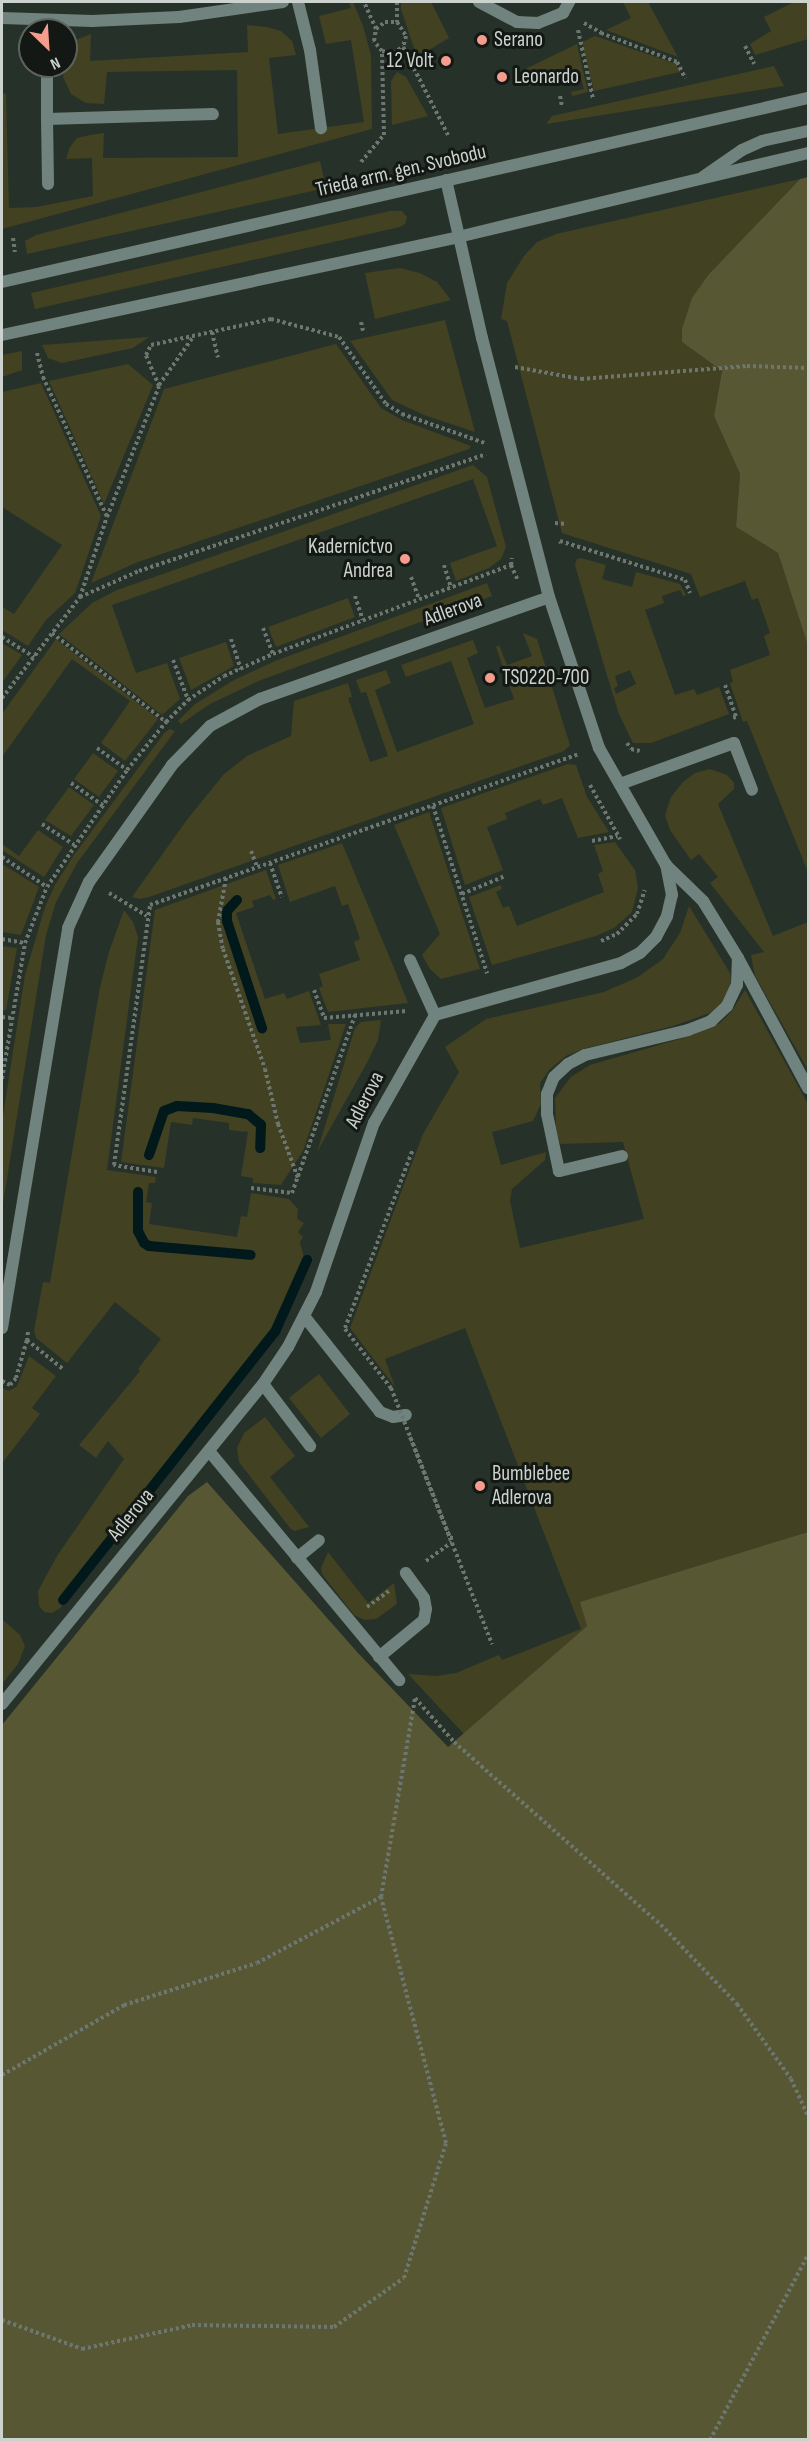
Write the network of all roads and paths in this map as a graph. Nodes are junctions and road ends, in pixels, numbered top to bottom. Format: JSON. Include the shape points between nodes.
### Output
{"nodes":[{"id":1,"x":283,"y":2,"type":"edge"},
{"id":2,"x":298,"y":2,"type":"edge"},
{"id":3,"x":364,"y":2,"type":"edge"},
{"id":4,"x":397,"y":2,"type":"edge"},
{"id":5,"x":479,"y":2,"type":"edge"},
{"id":6,"x":569,"y":2,"type":"edge"},
{"id":7,"x":2,"y":18,"type":"edge"},
{"id":8,"x":18,"y":20,"type":"edge"},
{"id":9,"x":397,"y":22,"type":"junction"},
{"id":10,"x":78,"y":23,"type":"edge"},
{"id":11,"x":376,"y":29,"type":"junction"},
{"id":12,"x":745,"y":46,"type":"dead end"},
{"id":13,"x":403,"y":47,"type":"junction"},
{"id":14,"x":382,"y":51,"type":"junction"},
{"id":15,"x":754,"y":64,"type":"dead end"},
{"id":16,"x":47,"y":78,"type":"edge"},
{"id":17,"x":685,"y":78,"type":"dead end"},
{"id":18,"x":560,"y":96,"type":"dead end"},
{"id":19,"x":808,"y":98,"type":"edge"},
{"id":20,"x":593,"y":99,"type":"dead end"},
{"id":21,"x":562,"y":106,"type":"dead end"},
{"id":22,"x":213,"y":114,"type":"dead end"},
{"id":23,"x":47,"y":120,"type":"junction"},
{"id":24,"x":321,"y":128,"type":"dead end"},
{"id":25,"x":808,"y":131,"type":"edge"},
{"id":26,"x":448,"y":135,"type":"dead end"},
{"id":27,"x":808,"y":153,"type":"edge"},
{"id":28,"x":361,"y":162,"type":"dead end"},
{"id":29,"x":700,"y":179,"type":"junction"},
{"id":30,"x":446,"y":180,"type":"junction"},
{"id":31,"x":48,"y":184,"type":"dead end"},
{"id":32,"x":459,"y":237,"type":"junction"},
{"id":33,"x":12,"y":238,"type":"dead end"},
{"id":34,"x":15,"y":252,"type":"dead end"},
{"id":35,"x":2,"y":282,"type":"edge"},
{"id":36,"x":362,"y":322,"type":"dead end"},
{"id":37,"x":363,"y":331,"type":"dead end"},
{"id":38,"x":212,"y":332,"type":"junction"},
{"id":39,"x":2,"y":335,"type":"edge"},
{"id":40,"x":194,"y":336,"type":"junction"},
{"id":41,"x":36,"y":349,"type":"dead end"},
{"id":42,"x":218,"y":357,"type":"dead end"},
{"id":43,"x":514,"y":367,"type":"dead end"},
{"id":44,"x":808,"y":368,"type":"edge"},
{"id":45,"x":159,"y":386,"type":"junction"},
{"id":46,"x":485,"y":443,"type":"dead end"},
{"id":47,"x":491,"y":464,"type":"dead end"},
{"id":48,"x":107,"y":517,"type":"junction"},
{"id":49,"x":555,"y":523,"type":"dead end"},
{"id":50,"x":567,"y":524,"type":"dead end"},
{"id":51,"x":514,"y":552,"type":"dead end"},
{"id":52,"x":564,"y":552,"type":"dead end"},
{"id":53,"x":444,"y":565,"type":"dead end"},
{"id":54,"x":411,"y":577,"type":"dead end"},
{"id":55,"x":451,"y":588,"type":"junction"},
{"id":56,"x":690,"y":593,"type":"dead end"},
{"id":57,"x":355,"y":596,"type":"dead end"},
{"id":58,"x":80,"y":597,"type":"junction"},
{"id":59,"x":549,"y":597,"type":"junction"},
{"id":60,"x":419,"y":599,"type":"junction"},
{"id":61,"x":363,"y":620,"type":"junction"},
{"id":62,"x":263,"y":628,"type":"dead end"},
{"id":63,"x":52,"y":633,"type":"junction"},
{"id":64,"x":2,"y":637,"type":"edge"},
{"id":65,"x":231,"y":639,"type":"dead end"},
{"id":66,"x":273,"y":654,"type":"junction"},
{"id":67,"x":34,"y":657,"type":"junction"},
{"id":68,"x":173,"y":660,"type":"dead end"},
{"id":69,"x":242,"y":669,"type":"junction"},
{"id":70,"x":725,"y":685,"type":"dead end"},
{"id":71,"x":2,"y":698,"type":"edge"},
{"id":72,"x":188,"y":700,"type":"junction"},
{"id":73,"x":726,"y":721,"type":"dead end"},
{"id":74,"x":166,"y":722,"type":"junction"},
{"id":75,"x":624,"y":740,"type":"dead end"},
{"id":76,"x":97,"y":748,"type":"dead end"},
{"id":77,"x":646,"y":751,"type":"dead end"},
{"id":78,"x":583,"y":765,"type":"dead end"},
{"id":79,"x":127,"y":770,"type":"junction"},
{"id":80,"x":587,"y":776,"type":"dead end"},
{"id":81,"x":72,"y":783,"type":"dead end"},
{"id":82,"x":620,"y":784,"type":"junction"},
{"id":83,"x":752,"y":790,"type":"dead end"},
{"id":84,"x":103,"y":805,"type":"junction"},
{"id":85,"x":433,"y":806,"type":"junction"},
{"id":86,"x":42,"y":824,"type":"dead end"},
{"id":87,"x":618,"y":836,"type":"junction"},
{"id":88,"x":592,"y":841,"type":"dead end"},
{"id":89,"x":623,"y":844,"type":"dead end"},
{"id":90,"x":74,"y":845,"type":"junction"},
{"id":91,"x":251,"y":851,"type":"dead end"},
{"id":92,"x":2,"y":858,"type":"edge"},
{"id":93,"x":270,"y":863,"type":"junction"},
{"id":94,"x":666,"y":865,"type":"junction"},
{"id":95,"x":257,"y":867,"type":"junction"},
{"id":96,"x":505,"y":876,"type":"dead end"},
{"id":97,"x":226,"y":878,"type":"junction"},
{"id":98,"x":643,"y":878,"type":"dead end"},
{"id":99,"x":47,"y":887,"type":"junction"},
{"id":100,"x":462,"y":894,"type":"junction"},
{"id":101,"x":282,"y":897,"type":"dead end"},
{"id":102,"x":2,"y":939,"type":"edge"},
{"id":103,"x":598,"y":942,"type":"dead end"},
{"id":104,"x":25,"y":943,"type":"junction"},
{"id":105,"x":738,"y":958,"type":"junction"},
{"id":106,"x":410,"y":960,"type":"dead end"},
{"id":107,"x":498,"y":970,"type":"dead end"},
{"id":108,"x":487,"y":973,"type":"junction"},
{"id":109,"x":476,"y":977,"type":"dead end"},
{"id":110,"x":314,"y":990,"type":"dead end"},
{"id":111,"x":428,"y":999,"type":"junction"},
{"id":112,"x":356,"y":1015,"type":"junction"},
{"id":113,"x":435,"y":1015,"type":"junction"},
{"id":114,"x":2,"y":1017,"type":"edge"},
{"id":115,"x":12,"y":1018,"type":"junction"},
{"id":116,"x":2,"y":1079,"type":"edge"},
{"id":117,"x":808,"y":1088,"type":"edge"},
{"id":118,"x":413,"y":1149,"type":"dead end"},
{"id":119,"x":622,"y":1156,"type":"dead end"},
{"id":120,"x":157,"y":1172,"type":"dead end"},
{"id":121,"x":298,"y":1178,"type":"junction"},
{"id":122,"x":252,"y":1188,"type":"dead end"},
{"id":123,"x":304,"y":1316,"type":"junction"},
{"id":124,"x":2,"y":1328,"type":"edge"},
{"id":125,"x":27,"y":1341,"type":"dead end"},
{"id":126,"x":36,"y":1348,"type":"dead end"},
{"id":127,"x":63,"y":1369,"type":"dead end"},
{"id":128,"x":2,"y":1381,"type":"edge"},
{"id":129,"x":262,"y":1384,"type":"junction"},
{"id":130,"x":406,"y":1415,"type":"dead end"},
{"id":131,"x":310,"y":1446,"type":"dead end"},
{"id":132,"x":416,"y":1449,"type":"dead end"},
{"id":133,"x":209,"y":1450,"type":"junction"},
{"id":134,"x":453,"y":1539,"type":"junction"},
{"id":135,"x":319,"y":1540,"type":"dead end"},
{"id":136,"x":297,"y":1558,"type":"junction"},
{"id":137,"x":418,"y":1568,"type":"dead end"},
{"id":138,"x":406,"y":1573,"type":"dead end"},
{"id":139,"x":492,"y":1644,"type":"dead end"},
{"id":140,"x":379,"y":1657,"type":"junction"},
{"id":141,"x":399,"y":1680,"type":"joint"},
{"id":142,"x":415,"y":1698,"type":"junction"},
{"id":143,"x":2,"y":1704,"type":"edge"},
{"id":144,"x":381,"y":1897,"type":"junction"},
{"id":145,"x":2,"y":2075,"type":"edge"},
{"id":146,"x":808,"y":2116,"type":"edge"},
{"id":147,"x":808,"y":2255,"type":"edge"},
{"id":148,"x":2,"y":2320,"type":"edge"},
{"id":149,"x":710,"y":2439,"type":"edge"}],
"edges":[{"from":1,"to":10,"type":"street","via":[[178,17]]},
{"from":2,"to":24,"type":"street","via":[[310,50]]},
{"from":3,"to":11,"type":"path"},
{"from":4,"to":9,"type":"path"},
{"from":5,"to":6,"type":"street","via":[[517,22],[538,23],[563,13]]},
{"from":7,"to":8,"type":"street"},
{"from":9,"to":11,"type":"path","via":[[385,22]]},
{"from":9,"to":13,"type":"path","via":[[406,36]]},
{"from":11,"to":14,"type":"path","via":[[374,41]]},
{"from":12,"to":15,"type":"path"},
{"from":13,"to":14,"type":"path","via":[[393,53]]},
{"from":13,"to":26,"type":"path"},
{"from":14,"to":28,"type":"path","via":[[384,135]]},
{"from":16,"to":23,"type":"street"},
{"from":17,"to":20,"type":"path","via":[[677,62],[601,33],[577,19]]},
{"from":18,"to":21,"type":"path"},
{"from":19,"to":30,"type":"street","name":"Trieda arm. gen. Svobodu"},
{"from":22,"to":23,"type":"street"},
{"from":23,"to":31,"type":"street"},
{"from":25,"to":29,"type":"street","via":[[762,141]]},
{"from":27,"to":29,"type":"street"},
{"from":29,"to":32,"type":"street"},
{"from":30,"to":32,"type":"street"},
{"from":30,"to":35,"type":"street","name":"Trieda arm. gen. Svobodu"},
{"from":32,"to":39,"type":"street"},
{"from":32,"to":59,"type":"street"},
{"from":33,"to":34,"type":"path"},
{"from":36,"to":37,"type":"path"},
{"from":38,"to":40,"type":"path"},
{"from":38,"to":42,"type":"path"},
{"from":38,"to":46,"type":"path","via":[[271,319],[339,337],[386,404],[402,414]]},
{"from":40,"to":45,"type":"path"},
{"from":40,"to":45,"type":"path","via":[[151,345],[146,355]]},
{"from":41,"to":48,"type":"path","via":[[43,377]]},
{"from":43,"to":44,"type":"path","via":[[581,379],[747,366]]},
{"from":45,"to":48,"type":"path"},
{"from":47,"to":58,"type":"path","via":[[488,453],[139,571]]},
{"from":48,"to":58,"type":"path"},
{"from":49,"to":50,"type":"path"},
{"from":51,"to":55,"type":"path","via":[[511,565]]},
{"from":52,"to":56,"type":"path","via":[[560,540],[685,580]]},
{"from":53,"to":55,"type":"path"},
{"from":54,"to":60,"type":"path"},
{"from":55,"to":60,"type":"path"},
{"from":57,"to":61,"type":"path"},
{"from":58,"to":63,"type":"path"},
{"from":59,"to":82,"type":"street","via":[[599,748]]},
{"from":59,"to":124,"type":"street","name":"Adlerova","via":[[260,699],[210,726],[172,765],[90,882],[68,928]]},
{"from":60,"to":61,"type":"path"},
{"from":61,"to":66,"type":"path"},
{"from":62,"to":66,"type":"path"},
{"from":63,"to":67,"type":"path"},
{"from":63,"to":74,"type":"path"},
{"from":64,"to":67,"type":"path"},
{"from":65,"to":69,"type":"path"},
{"from":66,"to":69,"type":"path"},
{"from":67,"to":71,"type":"path"},
{"from":68,"to":72,"type":"path"},
{"from":69,"to":72,"type":"path"},
{"from":70,"to":73,"type":"path","via":[[736,717]]},
{"from":72,"to":74,"type":"path"},
{"from":74,"to":79,"type":"path"},
{"from":75,"to":77,"type":"path","via":[[631,748]]},
{"from":76,"to":79,"type":"path"},
{"from":78,"to":85,"type":"path","via":[[579,754]]},
{"from":79,"to":84,"type":"path"},
{"from":80,"to":87,"type":"path"},
{"from":81,"to":84,"type":"path"},
{"from":82,"to":83,"type":"street","via":[[734,743]]},
{"from":82,"to":94,"type":"street"},
{"from":84,"to":90,"type":"path"},
{"from":85,"to":93,"type":"path"},
{"from":85,"to":100,"type":"path"},
{"from":86,"to":90,"type":"path"},
{"from":87,"to":88,"type":"path"},
{"from":87,"to":89,"type":"path"},
{"from":90,"to":99,"type":"path"},
{"from":91,"to":95,"type":"path"},
{"from":92,"to":99,"type":"path"},
{"from":93,"to":95,"type":"path"},
{"from":93,"to":101,"type":"path"},
{"from":94,"to":105,"type":"street","via":[[703,902]]},
{"from":94,"to":113,"type":"street","via":[[672,895],[667,916],[656,937],[640,953],[603,969]]},
{"from":95,"to":97,"type":"path"},
{"from":96,"to":100,"type":"path"},
{"from":97,"to":120,"type":"path","via":[[150,905],[147,916],[114,1166]]},
{"from":97,"to":121,"type":"path","via":[[218,922],[223,949]]},
{"from":98,"to":103,"type":"path","via":[[646,890],[637,914],[617,934]]},
{"from":99,"to":104,"type":"path"},
{"from":100,"to":108,"type":"path"},
{"from":102,"to":104,"type":"path"},
{"from":104,"to":115,"type":"path"},
{"from":105,"to":117,"type":"street"},
{"from":105,"to":119,"type":"street","via":[[737,985],[727,1006],[711,1021],[585,1055],[554,1077],[547,1094],[547,1114],[559,1171]]},
{"from":106,"to":111,"type":"street"},
{"from":107,"to":108,"type":"path"},
{"from":108,"to":109,"type":"path"},
{"from":110,"to":112,"type":"path","via":[[324,1018]]},
{"from":111,"to":112,"type":"path","via":[[410,1011]]},
{"from":111,"to":113,"type":"street"},
{"from":112,"to":121,"type":"path"},
{"from":113,"to":123,"type":"street","name":"Adlerova","via":[[374,1123],[327,1263]]},
{"from":114,"to":115,"type":"path"},
{"from":115,"to":116,"type":"path"},
{"from":118,"to":134,"type":"path","bridge":true,"via":[[345,1329],[390,1388]]},
{"from":121,"to":122,"type":"path","via":[[292,1193]]},
{"from":123,"to":129,"type":"street","name":"Adlerova"},
{"from":123,"to":130,"type":"street","via":[[380,1412],[393,1417]]},
{"from":125,"to":128,"type":"path","via":[[16,1378],[10,1385]]},
{"from":126,"to":127,"type":"path"},
{"from":129,"to":131,"type":"street"},
{"from":129,"to":133,"type":"street","name":"Adlerova"},
{"from":132,"to":134,"type":"path"},
{"from":133,"to":136,"type":"street"},
{"from":133,"to":143,"type":"street","name":"Adlerova"},
{"from":134,"to":137,"type":"path"},
{"from":134,"to":139,"type":"path"},
{"from":135,"to":136,"type":"street"},
{"from":136,"to":140,"type":"street"},
{"from":138,"to":140,"type":"street","via":[[424,1598],[424,1620]]},
{"from":140,"to":141,"type":"street"},
{"from":141,"to":142,"type":"path"},
{"from":142,"to":144,"type":"path"},
{"from":142,"to":146,"type":"path","via":[[454,1742],[665,1929],[737,2004],[791,2079]]},
{"from":144,"to":145,"type":"path","via":[[257,1963],[124,2005]]},
{"from":144,"to":148,"type":"path","via":[[446,2143],[404,2278],[334,2327],[192,2325],[82,2349]]},
{"from":147,"to":149,"type":"path"}]}
